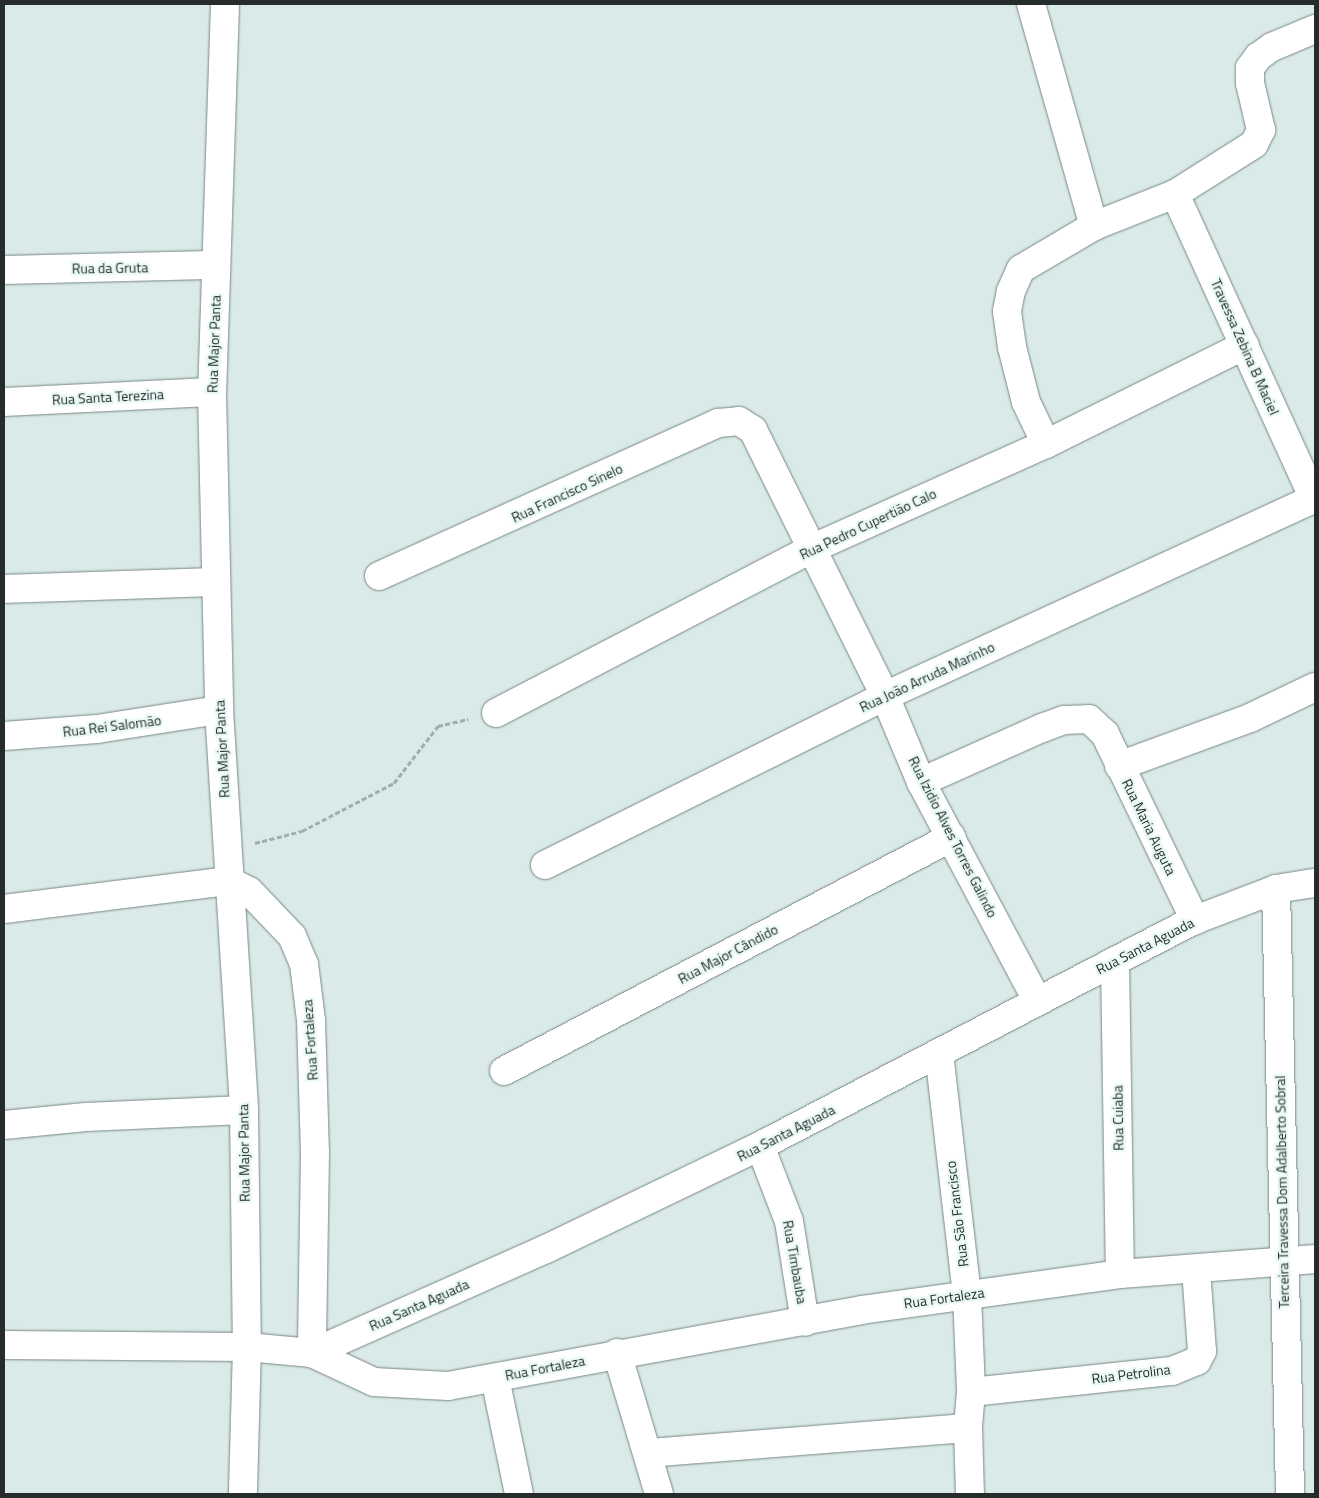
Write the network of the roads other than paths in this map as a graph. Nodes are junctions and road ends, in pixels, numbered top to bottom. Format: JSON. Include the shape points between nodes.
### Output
{"nodes":[{"id":1,"x":225,"y":4,"type":"edge"},
{"id":2,"x":1031,"y":4,"type":"edge"},
{"id":3,"x":1315,"y":29,"type":"edge"},
{"id":4,"x":1175,"y":194,"type":"junction"},
{"id":5,"x":1094,"y":226,"type":"junction"},
{"id":6,"x":216,"y":265,"type":"junction"},
{"id":7,"x":4,"y":270,"type":"edge"},
{"id":8,"x":1245,"y":345,"type":"junction"},
{"id":9,"x":212,"y":392,"type":"junction"},
{"id":10,"x":4,"y":402,"type":"edge"},
{"id":11,"x":754,"y":430,"type":"joint"},
{"id":12,"x":1046,"y":444,"type":"junction"},
{"id":13,"x":1315,"y":500,"type":"edge"},
{"id":14,"x":811,"y":549,"type":"junction"},
{"id":15,"x":379,"y":576,"type":"dead end"},
{"id":16,"x":216,"y":582,"type":"junction"},
{"id":17,"x":4,"y":589,"type":"edge"},
{"id":18,"x":1315,"y":687,"type":"edge"},
{"id":19,"x":885,"y":696,"type":"junction"},
{"id":20,"x":219,"y":710,"type":"junction"},
{"id":21,"x":496,"y":713,"type":"road end"},
{"id":22,"x":4,"y":736,"type":"edge"},
{"id":23,"x":1119,"y":766,"type":"junction"},
{"id":24,"x":922,"y":782,"type":"junction"},
{"id":25,"x":952,"y":837,"type":"junction"},
{"id":26,"x":545,"y":865,"type":"dead end"},
{"id":27,"x":229,"y":882,"type":"junction"},
{"id":28,"x":1315,"y":883,"type":"edge"},
{"id":29,"x":1276,"y":889,"type":"junction"},
{"id":30,"x":4,"y":909,"type":"edge"},
{"id":31,"x":1195,"y":920,"type":"junction"},
{"id":32,"x":1115,"y":961,"type":"junction"},
{"id":33,"x":1037,"y":1000,"type":"junction"},
{"id":34,"x":939,"y":1053,"type":"junction"},
{"id":35,"x":504,"y":1071,"type":"dead end"},
{"id":36,"x":244,"y":1110,"type":"junction"},
{"id":37,"x":4,"y":1125,"type":"edge"},
{"id":38,"x":760,"y":1146,"type":"junction"},
{"id":39,"x":1315,"y":1259,"type":"edge"},
{"id":40,"x":1283,"y":1261,"type":"junction"},
{"id":41,"x":1196,"y":1269,"type":"junction"},
{"id":42,"x":1120,"y":1274,"type":"junction"},
{"id":43,"x":966,"y":1295,"type":"junction"},
{"id":44,"x":805,"y":1322,"type":"junction"},
{"id":45,"x":4,"y":1345,"type":"edge"},
{"id":46,"x":247,"y":1347,"type":"junction"},
{"id":47,"x":312,"y":1353,"type":"junction"},
{"id":48,"x":617,"y":1353,"type":"junction"},
{"id":49,"x":495,"y":1378,"type":"junction"},
{"id":50,"x":971,"y":1392,"type":"junction"},
{"id":51,"x":968,"y":1428,"type":"junction"},
{"id":52,"x":648,"y":1453,"type":"junction"},
{"id":53,"x":243,"y":1494,"type":"edge"},
{"id":54,"x":519,"y":1494,"type":"edge"},
{"id":55,"x":659,"y":1494,"type":"edge"},
{"id":56,"x":970,"y":1494,"type":"edge"},
{"id":57,"x":1290,"y":1494,"type":"edge"}],
"edges":[{"from":1,"to":6,"type":"street","name":"Rua Major Panta"},
{"from":2,"to":5,"type":"street"},
{"from":3,"to":4,"type":"street","via":[[1272,47],[1250,68],[1250,83],[1261,130],[1254,144]]},
{"from":4,"to":5,"type":"street"},
{"from":4,"to":8,"type":"street","name":"Travessa Zebina B Maciel"},
{"from":5,"to":12,"type":"street","via":[[1021,269],[1011,291],[1007,311],[1012,347],[1026,402]]},
{"from":6,"to":7,"type":"street","name":"Rua da Gruta"},
{"from":6,"to":9,"type":"street","name":"Rua Major Panta"},
{"from":8,"to":12,"type":"street","name":"Rua Pedro Cupertião Calo"},
{"from":8,"to":13,"type":"street","name":"Travessa Zebina B Maciel"},
{"from":9,"to":10,"type":"street","name":"Rua Santa Terezina"},
{"from":9,"to":16,"type":"street","name":"Rua Major Panta"},
{"from":11,"to":14,"type":"street","name":"Rua Izidio Alves Torres Galindo"},
{"from":11,"to":15,"type":"street","name":"Rua Francisco Sinelo","via":[[739,421],[718,424]]},
{"from":12,"to":14,"type":"street","name":"Rua Pedro Cupertião Calo"},
{"from":13,"to":19,"type":"street","name":"Rua João Arruda Marinho"},
{"from":14,"to":19,"type":"street","name":"Rua Izidio Alves Torres Galindo"},
{"from":14,"to":21,"type":"street","name":"Rua Pedro Cupertião Calo"},
{"from":16,"to":17,"type":"street"},
{"from":16,"to":20,"type":"street","name":"Rua Major Panta"},
{"from":18,"to":23,"type":"street","via":[[1250,718]]},
{"from":19,"to":24,"type":"street","name":"Rua Izidio Alves Torres Galindo"},
{"from":19,"to":26,"type":"street","name":"Rua João Arruda Marinho"},
{"from":20,"to":22,"type":"street","name":"Rua Rei Salomão","via":[[97,729]]},
{"from":20,"to":27,"type":"street","name":"Rua Major Panta"},
{"from":23,"to":24,"type":"street","name":"Rua Maria Auguta","via":[[1105,734],[1088,719],[1064,720]]},
{"from":23,"to":31,"type":"street","name":"Rua Maria Auguta"},
{"from":24,"to":25,"type":"street","name":"Rua Izidio Alves Torres Galindo"},
{"from":25,"to":33,"type":"street","name":"Rua Izidio Alves Torres Galindo"},
{"from":25,"to":35,"type":"street","name":"Rua Major Cândido"},
{"from":27,"to":30,"type":"street"},
{"from":27,"to":36,"type":"street","name":"Rua Major Panta"},
{"from":27,"to":47,"type":"street","name":"Rua Fortaleza","via":[[249,892],[292,936],[304,964],[311,1020],[315,1152]]},
{"from":28,"to":29,"type":"street","name":"Rua Santa Aguada"},
{"from":29,"to":31,"type":"street","name":"Rua Santa Aguada"},
{"from":29,"to":40,"type":"street","name":"Terceira Travessa Dom Adalberto Sobral"},
{"from":31,"to":32,"type":"street","name":"Rua Santa Aguada"},
{"from":32,"to":33,"type":"street","name":"Rua Santa Aguada"},
{"from":32,"to":42,"type":"street","name":"Rua Cuiaba"},
{"from":33,"to":34,"type":"street","name":"Rua Santa Aguada"},
{"from":34,"to":38,"type":"street","name":"Rua Santa Aguada"},
{"from":34,"to":43,"type":"street","name":"Rua São Francisco"},
{"from":36,"to":37,"type":"street","via":[[86,1117]]},
{"from":36,"to":46,"type":"street","name":"Rua Major Panta"},
{"from":38,"to":44,"type":"street","name":"Rua Timbauba","via":[[789,1221]]},
{"from":38,"to":47,"type":"street","name":"Rua Santa Aguada","via":[[546,1249]]},
{"from":39,"to":40,"type":"street","name":"Rua Fortaleza"},
{"from":40,"to":41,"type":"street","name":"Rua Fortaleza"},
{"from":40,"to":57,"type":"street","name":"Terceira Travessa Dom Adalberto Sobral"},
{"from":41,"to":42,"type":"street","name":"Rua Fortaleza"},
{"from":41,"to":50,"type":"street","name":"Rua Petrolina","via":[[1202,1351],[1198,1361],[1172,1371]]},
{"from":42,"to":43,"type":"street","name":"Rua Fortaleza"},
{"from":43,"to":44,"type":"street","name":"Rua Fortaleza","via":[[861,1310]]},
{"from":43,"to":50,"type":"street","name":"Rua São Francisco"},
{"from":44,"to":48,"type":"street","name":"Rua Fortaleza"},
{"from":45,"to":46,"type":"street","name":"Rua Santa Aguada"},
{"from":46,"to":47,"type":"street","name":"Rua Santa Aguada"},
{"from":46,"to":53,"type":"street","name":"Rua Major Panta"},
{"from":47,"to":49,"type":"street","name":"Rua Fortaleza","via":[[374,1382],[448,1386]]},
{"from":48,"to":49,"type":"street","name":"Rua Fortaleza"},
{"from":48,"to":52,"type":"street"},
{"from":49,"to":54,"type":"street"},
{"from":50,"to":51,"type":"street","name":"Rua São Francisco"},
{"from":51,"to":52,"type":"street"},
{"from":51,"to":56,"type":"street","name":"Rua São Francisco"},
{"from":52,"to":55,"type":"street"}]}
